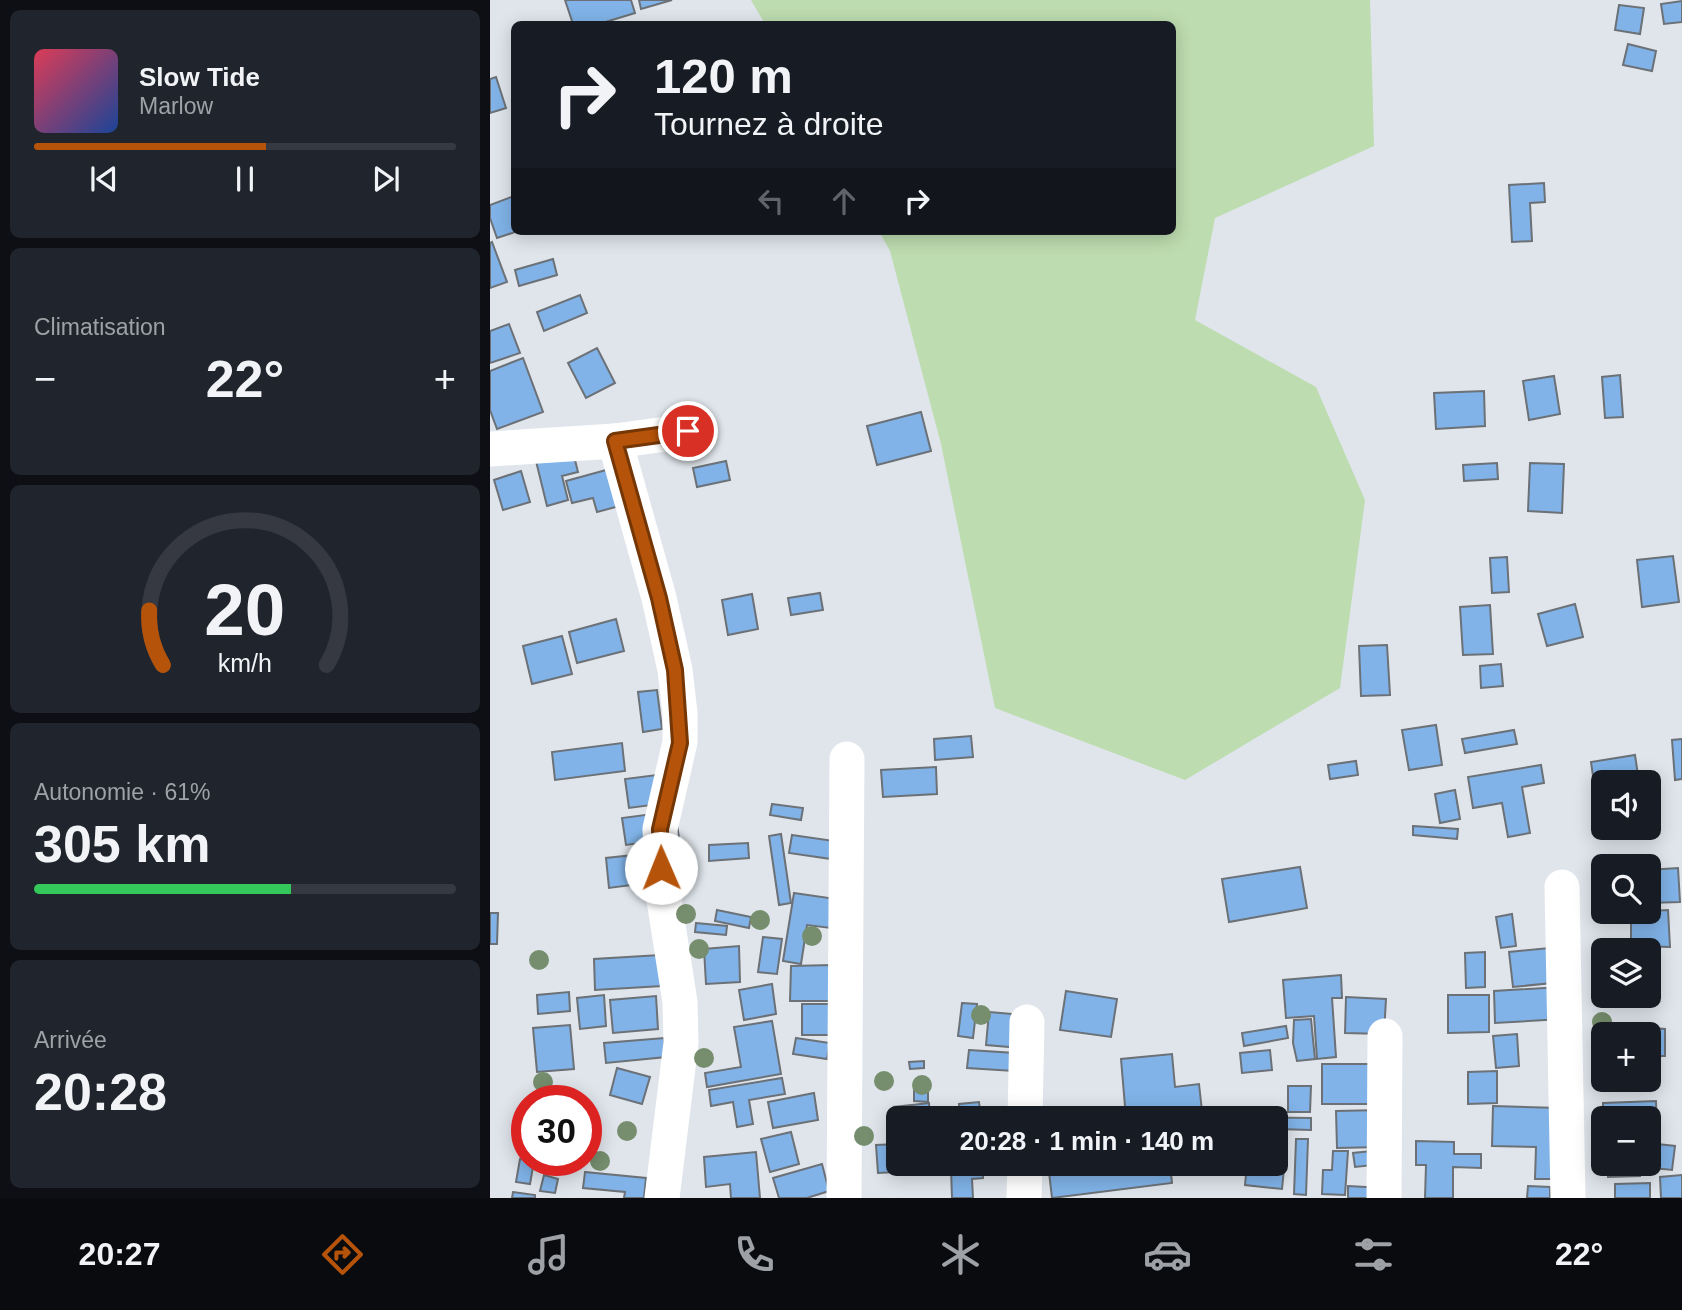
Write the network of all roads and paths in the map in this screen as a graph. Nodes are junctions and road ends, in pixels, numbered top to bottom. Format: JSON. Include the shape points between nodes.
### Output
{"nodes":[{"id":1,"x":688,"y":431,"type":"dead end"},
{"id":2,"x":615,"y":441,"type":"junction"},
{"id":3,"x":490,"y":449,"type":"edge"},
{"id":4,"x":847,"y":759,"type":"dead end"},
{"id":5,"x":1562,"y":887,"type":"dead end"},
{"id":6,"x":1027,"y":1022,"type":"dead end"},
{"id":7,"x":1385,"y":1036,"type":"dead end"},
{"id":8,"x":1025,"y":1106,"type":"edge"},
{"id":9,"x":1025,"y":1176,"type":"edge"},
{"id":10,"x":662,"y":1198,"type":"edge"},
{"id":11,"x":844,"y":1198,"type":"edge"},
{"id":12,"x":1024,"y":1198,"type":"edge"},
{"id":13,"x":1384,"y":1198,"type":"edge"},
{"id":14,"x":1568,"y":1198,"type":"edge"}],
"edges":[{"from":1,"to":2,"type":"street"},
{"from":2,"to":3,"type":"street"},
{"from":2,"to":10,"type":"street","via":[[659,598],[680,713],[680,743],[660,829],[662,887],[680,1002],[681,1043]]},
{"from":4,"to":11,"type":"street"},
{"from":5,"to":14,"type":"street"},
{"from":6,"to":8,"type":"street"},
{"from":7,"to":13,"type":"street"},
{"from":9,"to":12,"type":"street"}]}
